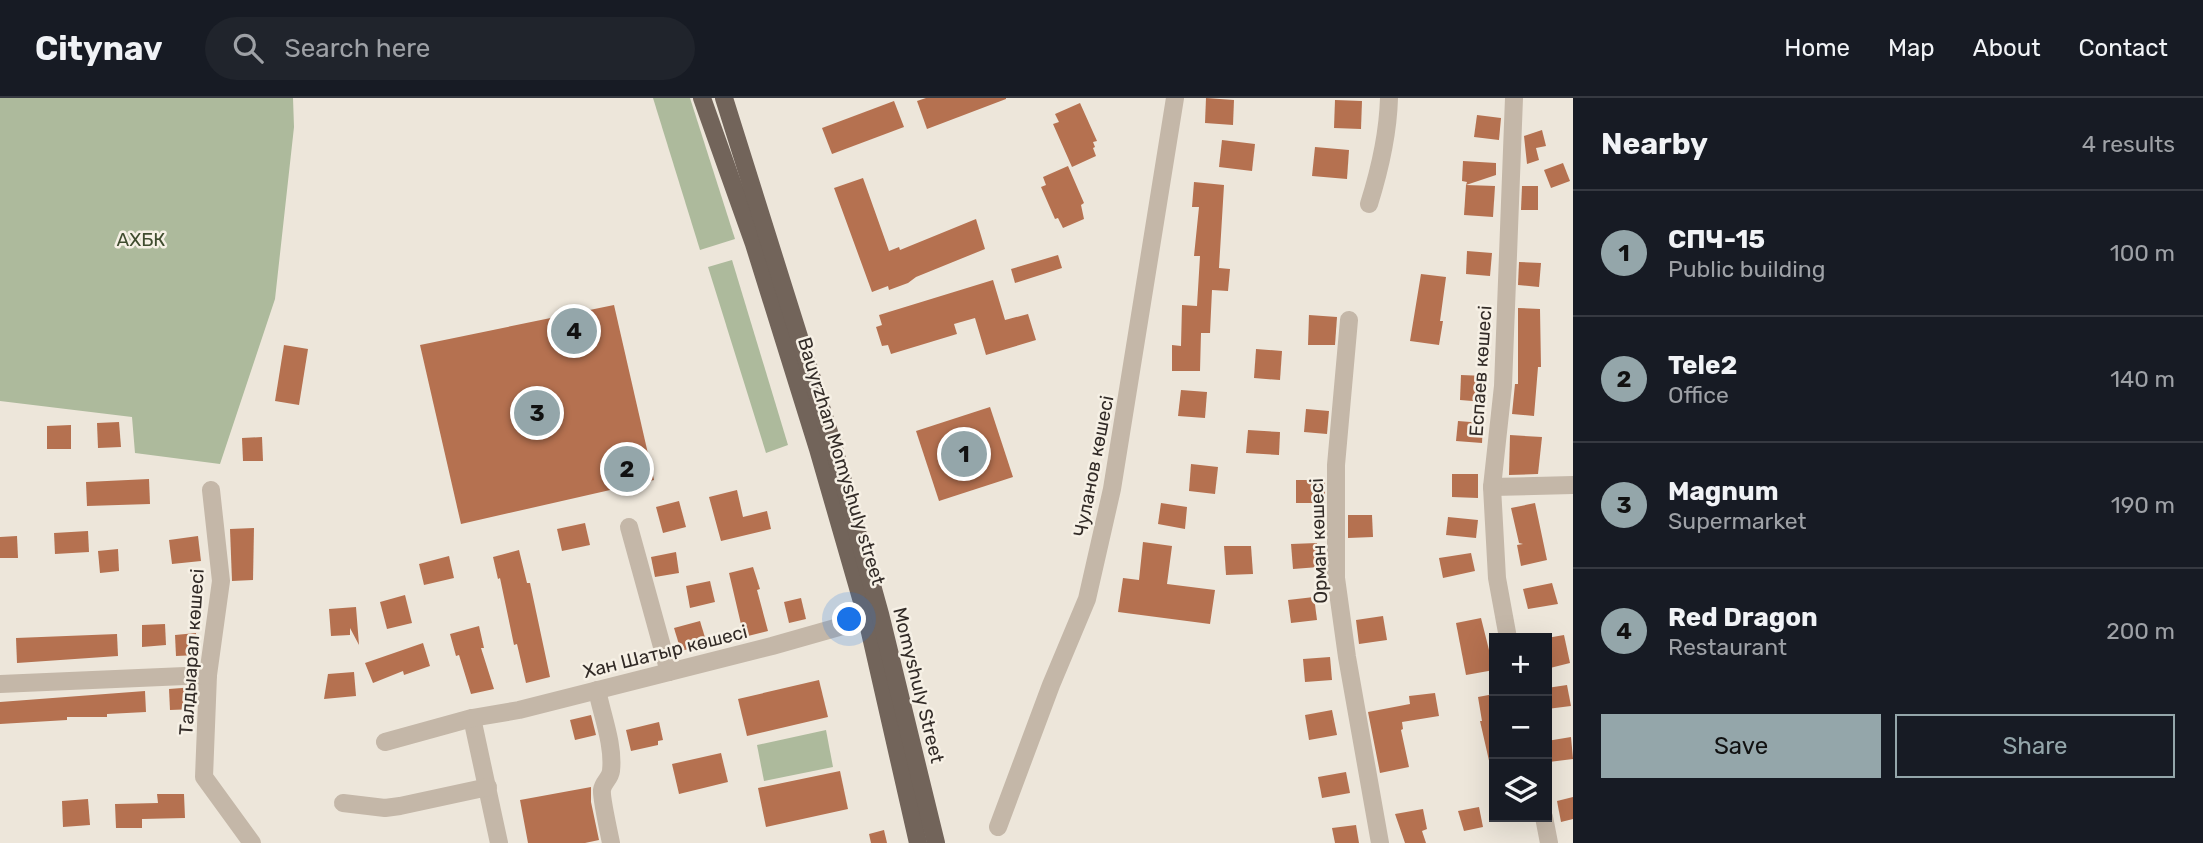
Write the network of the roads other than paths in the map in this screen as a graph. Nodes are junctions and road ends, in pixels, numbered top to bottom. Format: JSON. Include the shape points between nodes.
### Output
{"nodes":[{"id":1,"x":702,"y":98,"type":"edge"},
{"id":2,"x":724,"y":98,"type":"edge"},
{"id":3,"x":1175,"y":98,"type":"edge"},
{"id":4,"x":1390,"y":98,"type":"edge"},
{"id":5,"x":1513,"y":100,"type":"edge"},
{"id":6,"x":1369,"y":204,"type":"dead end"},
{"id":7,"x":1349,"y":320,"type":"dead end"},
{"id":8,"x":1573,"y":485,"type":"edge"},
{"id":9,"x":1492,"y":487,"type":"junction"},
{"id":10,"x":211,"y":490,"type":"dead end"},
{"id":11,"x":848,"y":498,"type":"joint"},
{"id":12,"x":629,"y":527,"type":"dead end"},
{"id":13,"x":867,"y":619,"type":"junction"},
{"id":14,"x":1507,"y":633,"type":"edge"},
{"id":15,"x":669,"y":672,"type":"junction"},
{"id":16,"x":208,"y":676,"type":"junction"},
{"id":17,"x":0,"y":684,"type":"edge"},
{"id":18,"x":597,"y":690,"type":"junction"},
{"id":19,"x":472,"y":718,"type":"junction"},
{"id":20,"x":384,"y":742,"type":"dead end"},
{"id":21,"x":488,"y":787,"type":"junction"},
{"id":22,"x":343,"y":803,"type":"dead end"},
{"id":23,"x":1545,"y":822,"type":"edge"},
{"id":24,"x":998,"y":827,"type":"dead end"},
{"id":25,"x":252,"y":843,"type":"edge"},
{"id":26,"x":499,"y":843,"type":"edge"},
{"id":27,"x":611,"y":843,"type":"edge"},
{"id":28,"x":918,"y":843,"type":"edge"},
{"id":29,"x":936,"y":843,"type":"edge"},
{"id":30,"x":1380,"y":843,"type":"edge"},
{"id":31,"x":1549,"y":843,"type":"edge"}],
"edges":[{"from":1,"to":13,"type":"main road","name":"Bauyrzhan Momyshuly street","via":[[754,244]]},
{"from":2,"to":11,"type":"main road","name":"Bauyrzhan Momyshuly street"},
{"from":3,"to":24,"type":"street","name":"Чуланов көшесі","via":[[1112,489],[1087,599]]},
{"from":4,"to":6,"type":"street","via":[[1380,170]]},
{"from":5,"to":9,"type":"street","name":"Еспаев көшесі","via":[[1503,386]]},
{"from":7,"to":30,"type":"street","name":"Орман көшесі","via":[[1336,464],[1336,578]]},
{"from":8,"to":9,"type":"street"},
{"from":9,"to":14,"type":"street","name":"Еспаев көшесі","via":[[1497,578]]},
{"from":10,"to":16,"type":"street","name":"Талдыарал көшесі","via":[[221,582]]},
{"from":11,"to":29,"type":"main road","name":"Momyshuly Street"},
{"from":12,"to":15,"type":"street"},
{"from":13,"to":15,"type":"street","name":"Хан Шатыр көшесі"},
{"from":13,"to":28,"type":"main road","name":"Bauyrzhan Momyshuly street"},
{"from":15,"to":18,"type":"street","name":"Хан Шатыр көшесі"},
{"from":16,"to":17,"type":"street"},
{"from":16,"to":25,"type":"street","name":"Талдыарал көшесі","via":[[204,777]]},
{"from":18,"to":19,"type":"street","name":"Хан Шатыр көшесі"},
{"from":18,"to":27,"type":"street","via":[[611,771],[601,795]]},
{"from":19,"to":20,"type":"street","name":"Хан Шатыр көшесі"},
{"from":19,"to":21,"type":"street"},
{"from":21,"to":22,"type":"street","via":[[385,808]]},
{"from":21,"to":26,"type":"street"},
{"from":23,"to":31,"type":"street"}]}
